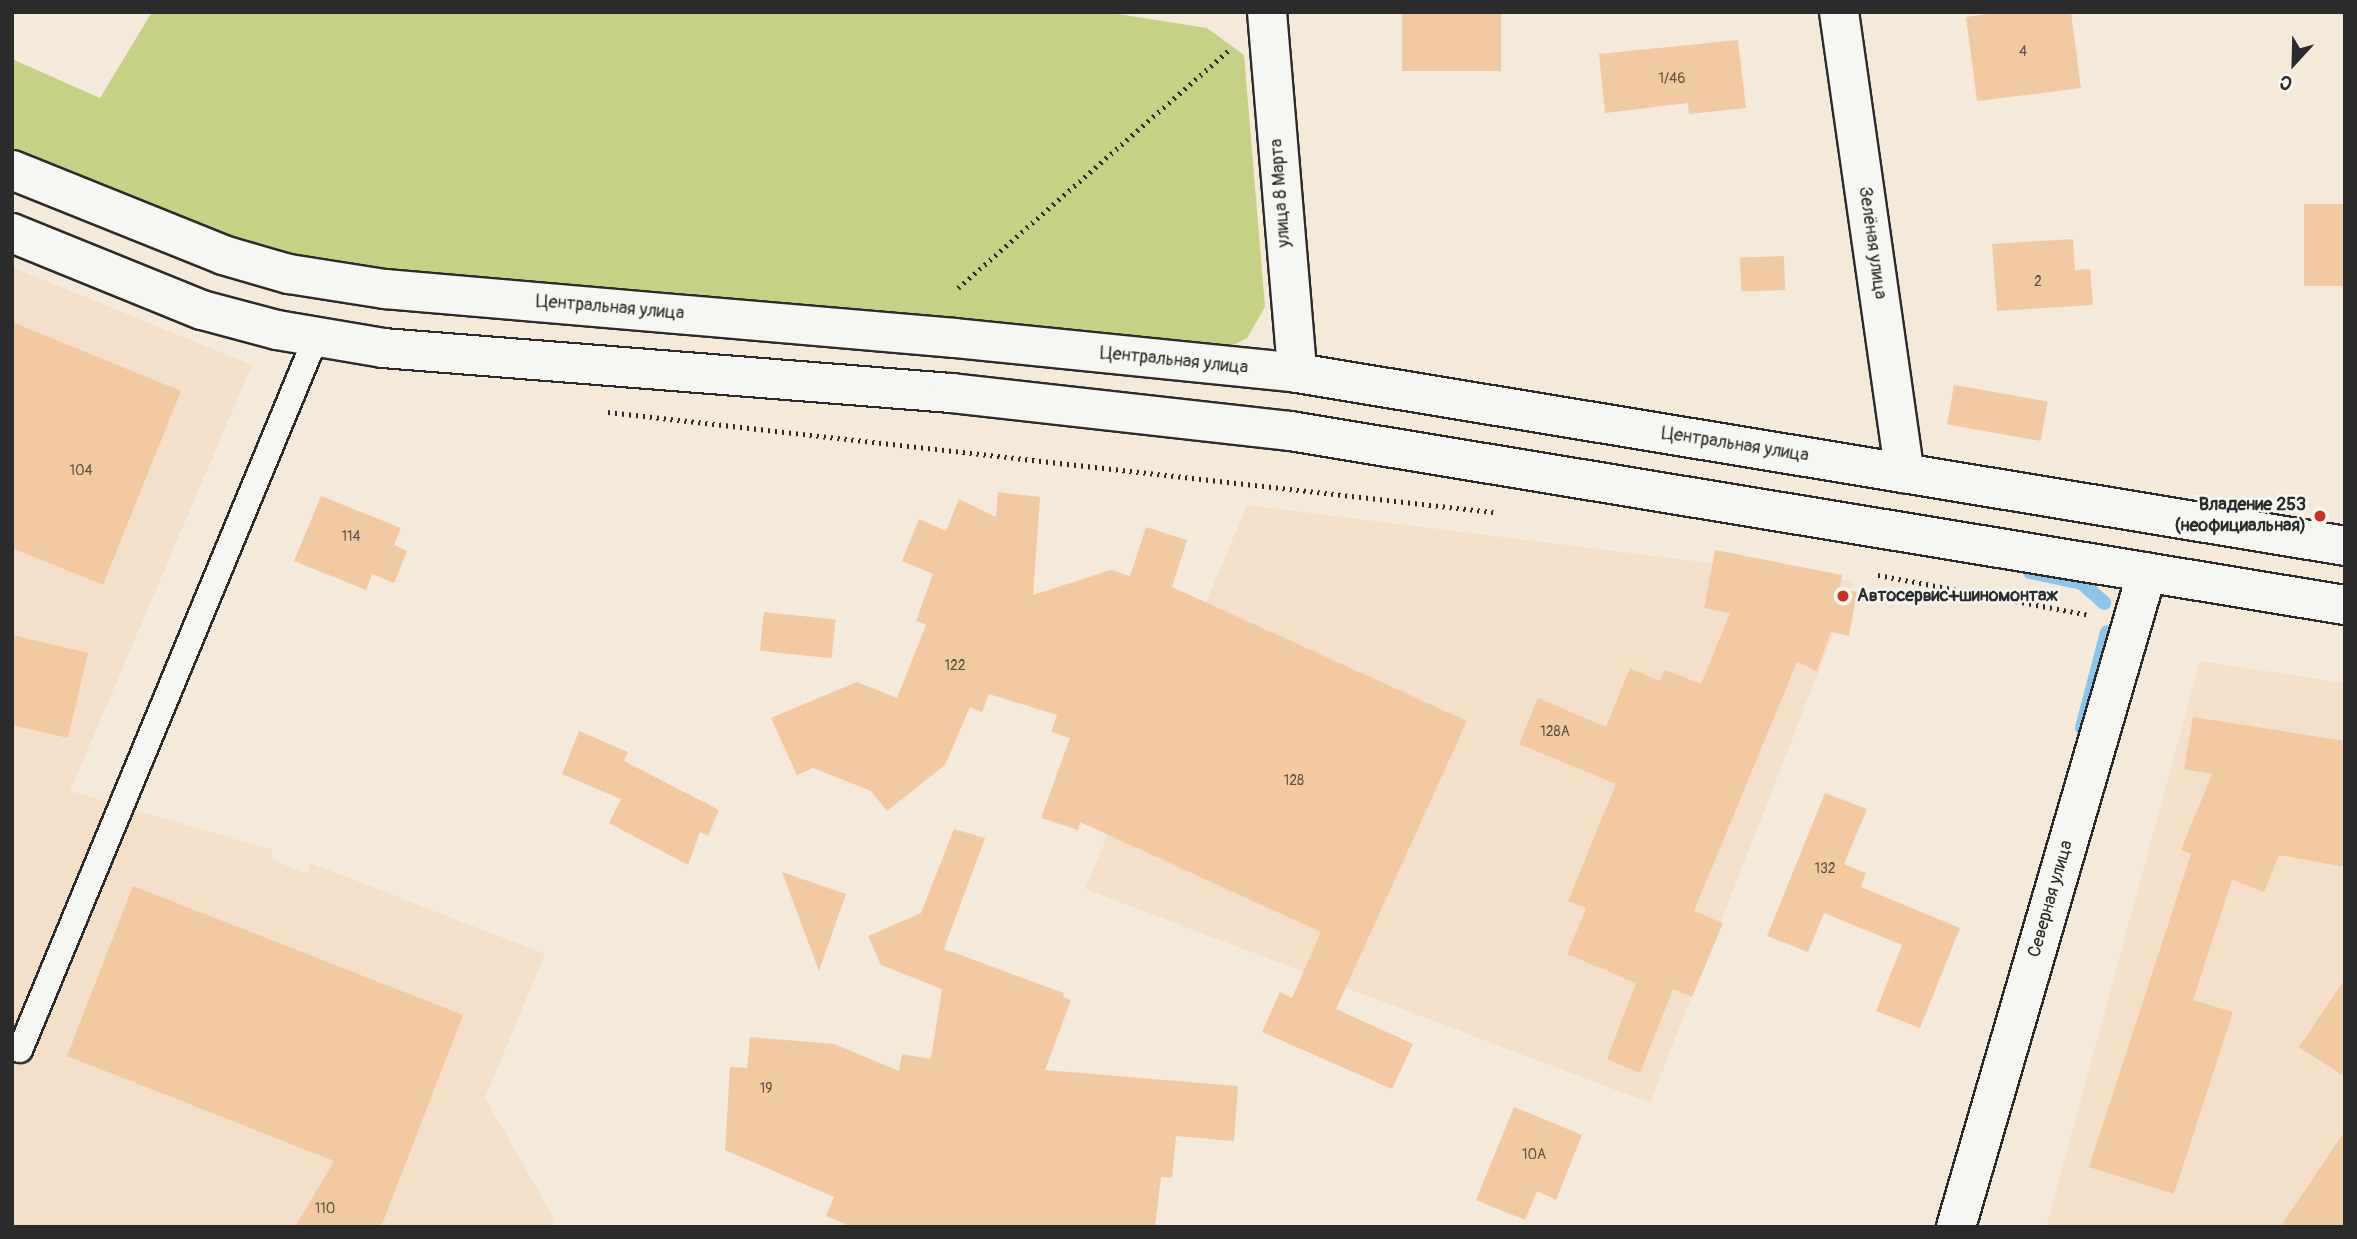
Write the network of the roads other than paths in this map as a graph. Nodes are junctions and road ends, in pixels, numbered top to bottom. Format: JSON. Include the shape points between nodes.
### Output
{"nodes":[{"id":1,"x":1839,"y":12,"type":"edge"},
{"id":2,"x":1268,"y":14,"type":"edge"},
{"id":3,"x":12,"y":170,"type":"edge"},
{"id":4,"x":12,"y":233,"type":"edge"},
{"id":5,"x":316,"y":337,"type":"junction"},
{"id":6,"x":1297,"y":373,"type":"junction"},
{"id":7,"x":1905,"y":473,"type":"junction"},
{"id":8,"x":2345,"y":546,"type":"edge"},
{"id":9,"x":2147,"y":572,"type":"junction"},
{"id":10,"x":2345,"y":605,"type":"edge"},
{"id":11,"x":20,"y":1049,"type":"dead end"},
{"id":12,"x":1956,"y":1227,"type":"edge"}],
"edges":[{"from":1,"to":7,"type":"main road","name":"Зелёная улица"},
{"from":2,"to":6,"type":"main road","name":"улица 8 Марта"},
{"from":3,"to":6,"type":"main road","name":"Центральная улица","via":[[223,255],[289,274],[385,289]]},
{"from":4,"to":5,"type":"main road","via":[[202,310]]},
{"from":5,"to":9,"type":"main road","via":[[383,348],[951,393],[1290,431]]},
{"from":5,"to":11,"type":"lane"},
{"from":6,"to":7,"type":"main road","name":"Центральная улица"},
{"from":7,"to":8,"type":"main road","name":"Центральная улица"},
{"from":9,"to":10,"type":"main road"},
{"from":9,"to":12,"type":"main road","name":"Северная улица"}]}
